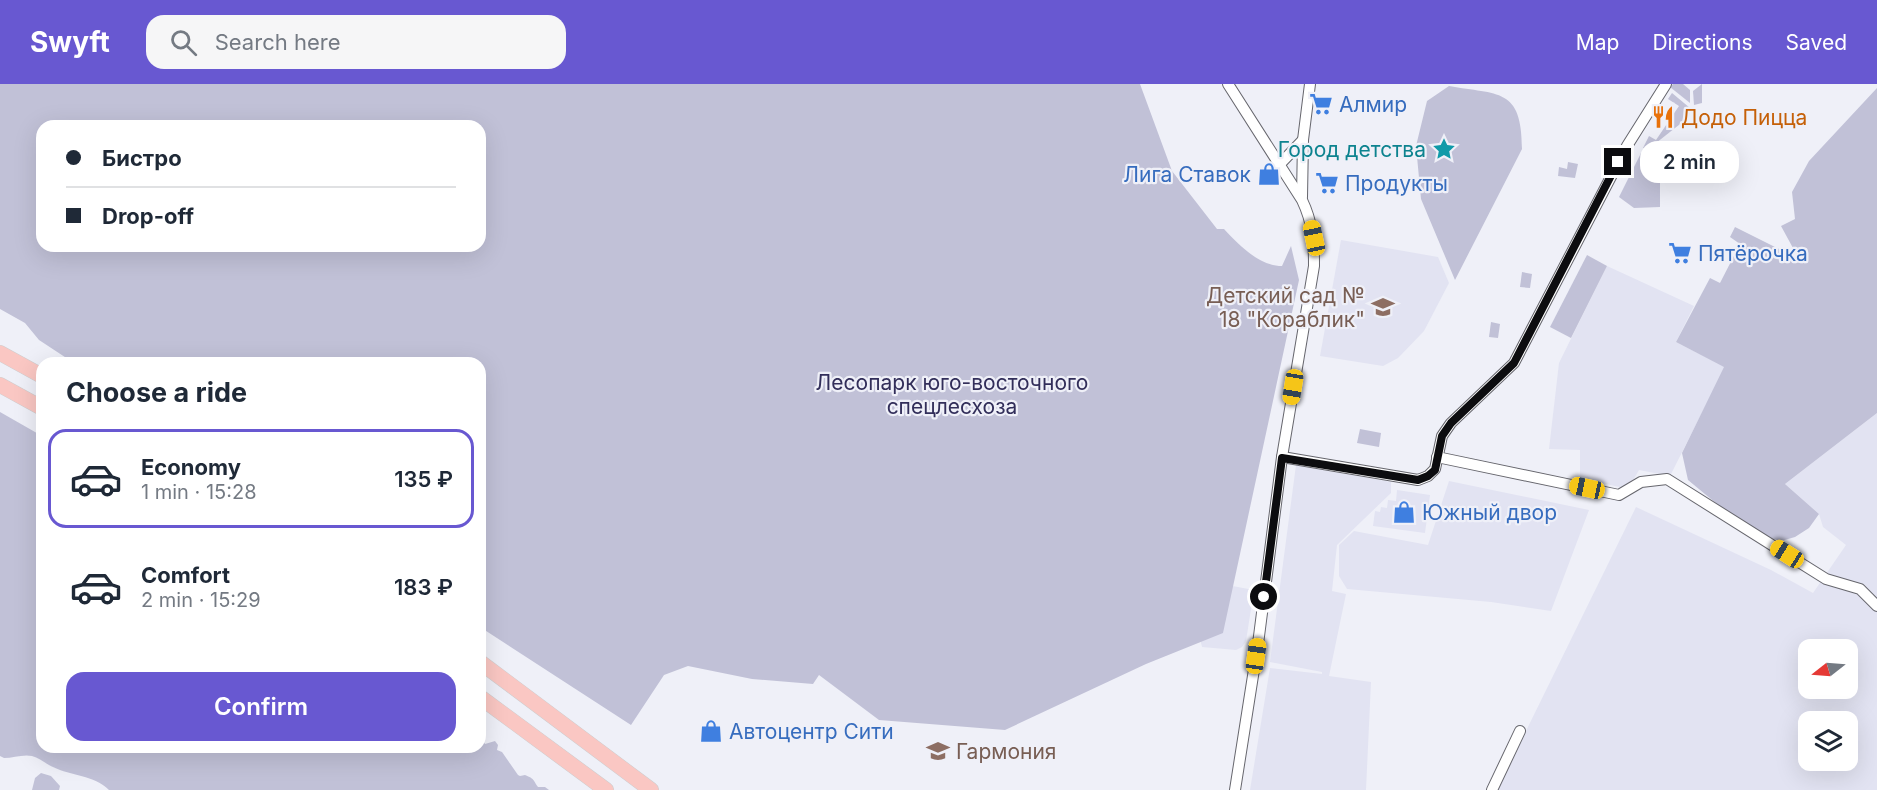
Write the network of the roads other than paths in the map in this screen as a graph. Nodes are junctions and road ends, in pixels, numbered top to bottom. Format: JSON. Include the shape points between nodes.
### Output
{"nodes":[{"id":1,"x":1228,"y":84,"type":"edge"},
{"id":2,"x":1310,"y":84,"type":"edge"},
{"id":3,"x":1666,"y":84,"type":"edge"},
{"id":4,"x":1303,"y":140,"type":"junction"},
{"id":5,"x":1279,"y":165,"type":"junction"},
{"id":6,"x":1302,"y":200,"type":"junction"},
{"id":7,"x":0,"y":353,"type":"edge"},
{"id":8,"x":36,"y":373,"type":"edge"},
{"id":9,"x":0,"y":385,"type":"edge"},
{"id":10,"x":36,"y":405,"type":"edge"},
{"id":11,"x":1437,"y":457,"type":"junction"},
{"id":12,"x":1282,"y":458,"type":"junction"},
{"id":13,"x":1877,"y":606,"type":"edge"},
{"id":14,"x":486,"y":666,"type":"edge"},
{"id":15,"x":486,"y":701,"type":"edge"},
{"id":16,"x":1520,"y":731,"type":"dead end"},
{"id":17,"x":606,"y":790,"type":"edge"},
{"id":18,"x":651,"y":790,"type":"edge"},
{"id":19,"x":1235,"y":790,"type":"edge"},
{"id":20,"x":1492,"y":790,"type":"edge"}],
"edges":[{"from":1,"to":5,"type":"street"},
{"from":2,"to":4,"type":"street"},
{"from":3,"to":11,"type":"street","via":[[1627,146],[1514,363],[1451,423],[1442,436]]},
{"from":4,"to":5,"type":"street"},
{"from":4,"to":6,"type":"street"},
{"from":5,"to":6,"type":"street"},
{"from":6,"to":12,"type":"street","via":[[1314,238],[1314,266]]},
{"from":7,"to":8,"type":"highway"},
{"from":9,"to":10,"type":"highway"},
{"from":11,"to":12,"type":"street","via":[[1435,470],[1418,480]]},
{"from":11,"to":13,"type":"street","via":[[1619,495],[1641,482],[1667,479],[1826,579],[1860,589]]},
{"from":12,"to":19,"type":"street"},
{"from":14,"to":18,"type":"highway"},
{"from":15,"to":17,"type":"highway"},
{"from":16,"to":20,"type":"street"}]}
